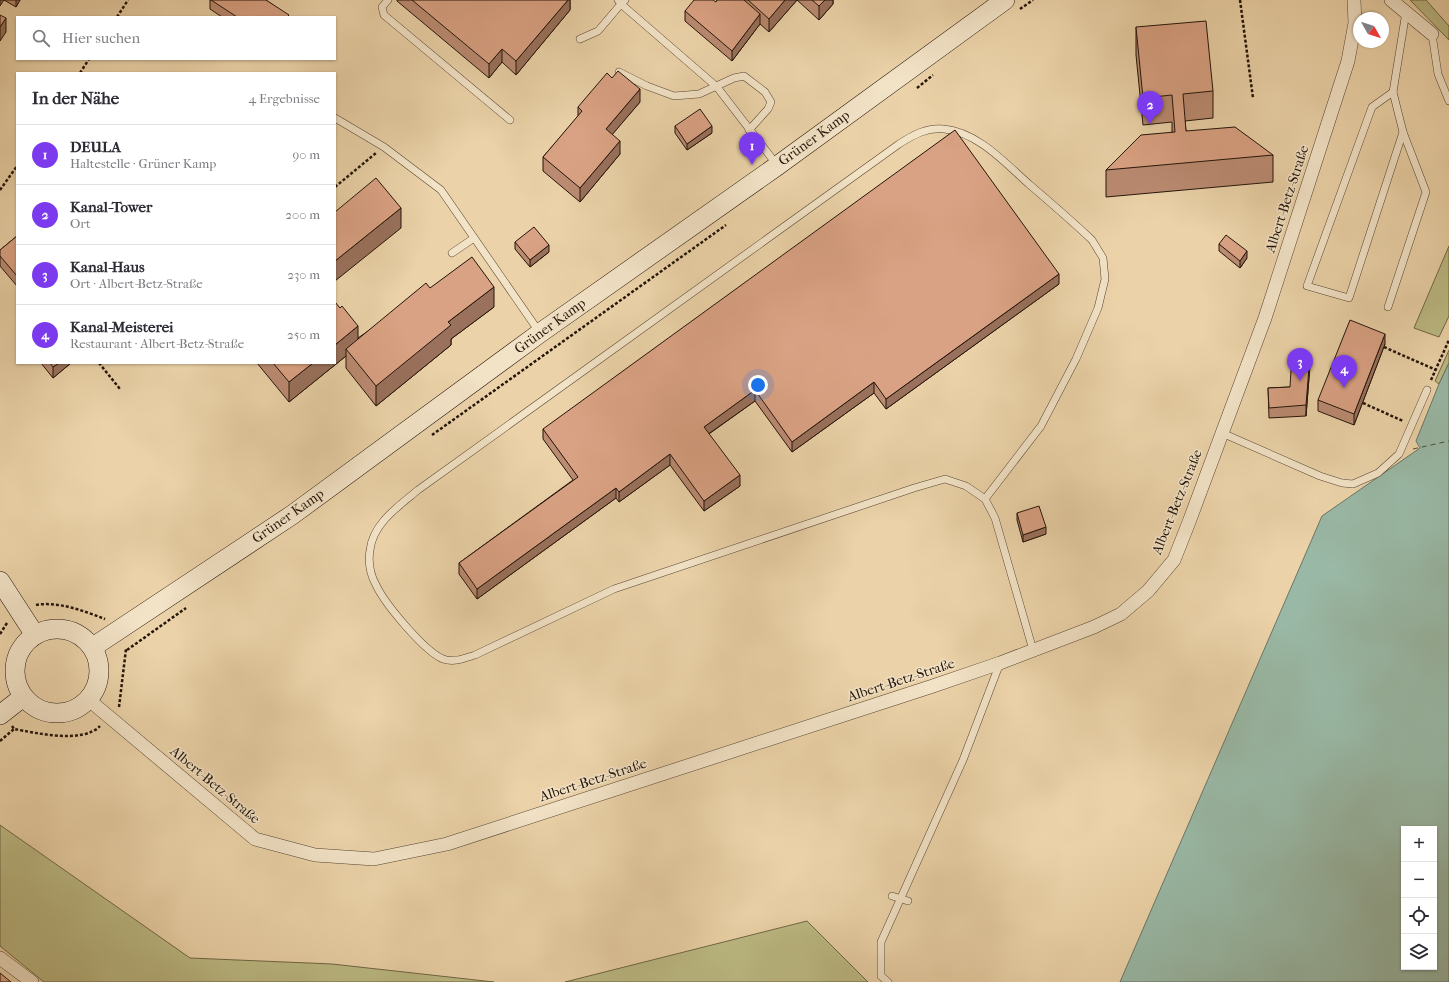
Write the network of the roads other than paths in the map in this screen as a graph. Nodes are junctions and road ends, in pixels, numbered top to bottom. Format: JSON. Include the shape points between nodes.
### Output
{"nodes":[{"id":1,"x":388,"y":0,"type":"edge"},
{"id":2,"x":1354,"y":0,"type":"edge"},
{"id":3,"x":1391,"y":0,"type":"edge"},
{"id":4,"x":621,"y":1,"type":"edge"},
{"id":5,"x":1009,"y":7,"type":"edge"},
{"id":6,"x":1406,"y":11,"type":"junction"},
{"id":7,"x":1432,"y":34,"type":"joint"},
{"id":8,"x":580,"y":39,"type":"dead end"},
{"id":9,"x":619,"y":72,"type":"edge"},
{"id":10,"x":717,"y":87,"type":"junction"},
{"id":11,"x":1393,"y":92,"type":"junction"},
{"id":12,"x":1449,"y":101,"type":"edge"},
{"id":13,"x":336,"y":119,"type":"edge"},
{"id":14,"x":510,"y":120,"type":"dead end"},
{"id":15,"x":750,"y":130,"type":"junction"},
{"id":16,"x":1404,"y":132,"type":"junction"},
{"id":17,"x":777,"y":166,"type":"junction"},
{"id":18,"x":474,"y":238,"type":"junction"},
{"id":19,"x":452,"y":253,"type":"dead end"},
{"id":20,"x":1388,"y":307,"type":"dead end"},
{"id":21,"x":540,"y":333,"type":"junction"},
{"id":22,"x":1427,"y":390,"type":"road end"},
{"id":23,"x":1222,"y":433,"type":"junction"},
{"id":24,"x":985,"y":499,"type":"junction"},
{"id":25,"x":0,"y":581,"type":"edge"},
{"id":26,"x":35,"y":635,"type":"junction"},
{"id":27,"x":93,"y":647,"type":"junction"},
{"id":28,"x":1033,"y":650,"type":"junction"},
{"id":29,"x":1000,"y":663,"type":"junction"},
{"id":30,"x":23,"y":697,"type":"junction"},
{"id":31,"x":89,"y":700,"type":"junction"},
{"id":32,"x":1,"y":714,"type":"edge"},
{"id":33,"x":892,"y":896,"type":"dead end"},
{"id":34,"x":900,"y":898,"type":"junction"},
{"id":35,"x":908,"y":901,"type":"dead end"},
{"id":36,"x":0,"y":958,"type":"edge"},
{"id":37,"x":32,"y":982,"type":"edge"},
{"id":38,"x":888,"y":982,"type":"edge"}],
"edges":[{"from":1,"to":14,"type":"lane","via":[[382,7],[384,15]]},
{"from":2,"to":23,"type":"street","name":"Albert-Betz-Straße","via":[[1355,23],[1348,61],[1265,318]]},
{"from":3,"to":6,"type":"street"},
{"from":4,"to":8,"type":"lane","via":[[598,31]]},
{"from":4,"to":10,"type":"lane"},
{"from":5,"to":17,"type":"street","name":"Grüner Kamp"},
{"from":6,"to":7,"type":"street"},
{"from":6,"to":11,"type":"lane"},
{"from":7,"to":12,"type":"lane","via":[[1438,74]]},
{"from":9,"to":10,"type":"lane","via":[[674,96],[699,94]]},
{"from":10,"to":15,"type":"lane"},
{"from":10,"to":15,"type":"lane","via":[[744,76],[769,96],[771,102],[768,109]]},
{"from":11,"to":16,"type":"lane"},
{"from":11,"to":16,"type":"lane","via":[[1372,108],[1307,286],[1349,298]]},
{"from":13,"to":18,"type":"lane","via":[[384,147],[441,190]]},
{"from":15,"to":17,"type":"lane"},
{"from":16,"to":20,"type":"lane","via":[[1426,192]]},
{"from":17,"to":21,"type":"street","name":"Grüner Kamp"},
{"from":18,"to":19,"type":"lane"},
{"from":18,"to":21,"type":"lane"},
{"from":21,"to":27,"type":"street","name":"Grüner Kamp","via":[[292,515]]},
{"from":22,"to":23,"type":"lane","via":[[1399,454],[1378,473],[1353,484],[1320,476]]},
{"from":23,"to":28,"type":"street","name":"Albert-Betz-Straße","via":[[1174,560],[1148,591],[1121,614]]},
{"from":24,"to":24,"type":"lane","via":[[966,486],[945,479],[914,488],[614,589],[475,655],[458,660],[443,659],[427,649],[376,586],[370,568],[370,549],[376,532],[384,519],[418,490],[899,144],[916,133],[930,129],[944,128],[964,133],[988,149],[1092,240],[1103,258],[1105,279],[1098,308],[1076,360],[1041,426]]},
{"from":24,"to":28,"type":"lane","via":[[995,518]]},
{"from":25,"to":26,"type":"street"},
{"from":26,"to":27,"type":"street","via":[[46,630],[59,629],[75,632]]},
{"from":26,"to":30,"type":"street","via":[[24,644],[15,670],[17,684]]},
{"from":27,"to":31,"type":"street","via":[[99,663],[99,678],[96,690]]},
{"from":28,"to":29,"type":"street","name":"Albert-Betz-Straße"},
{"from":29,"to":31,"type":"street","name":"Albert-Betz-Straße","via":[[447,844],[374,859],[315,855],[254,839]]},
{"from":29,"to":34,"type":"lane","via":[[962,760]]},
{"from":30,"to":31,"type":"street","via":[[34,707],[47,713],[61,714],[74,710]]},
{"from":30,"to":32,"type":"street"},
{"from":33,"to":34,"type":"lane"},
{"from":34,"to":35,"type":"lane"},
{"from":34,"to":38,"type":"lane","via":[[881,942],[881,976]]},
{"from":36,"to":37,"type":"street"}]}
